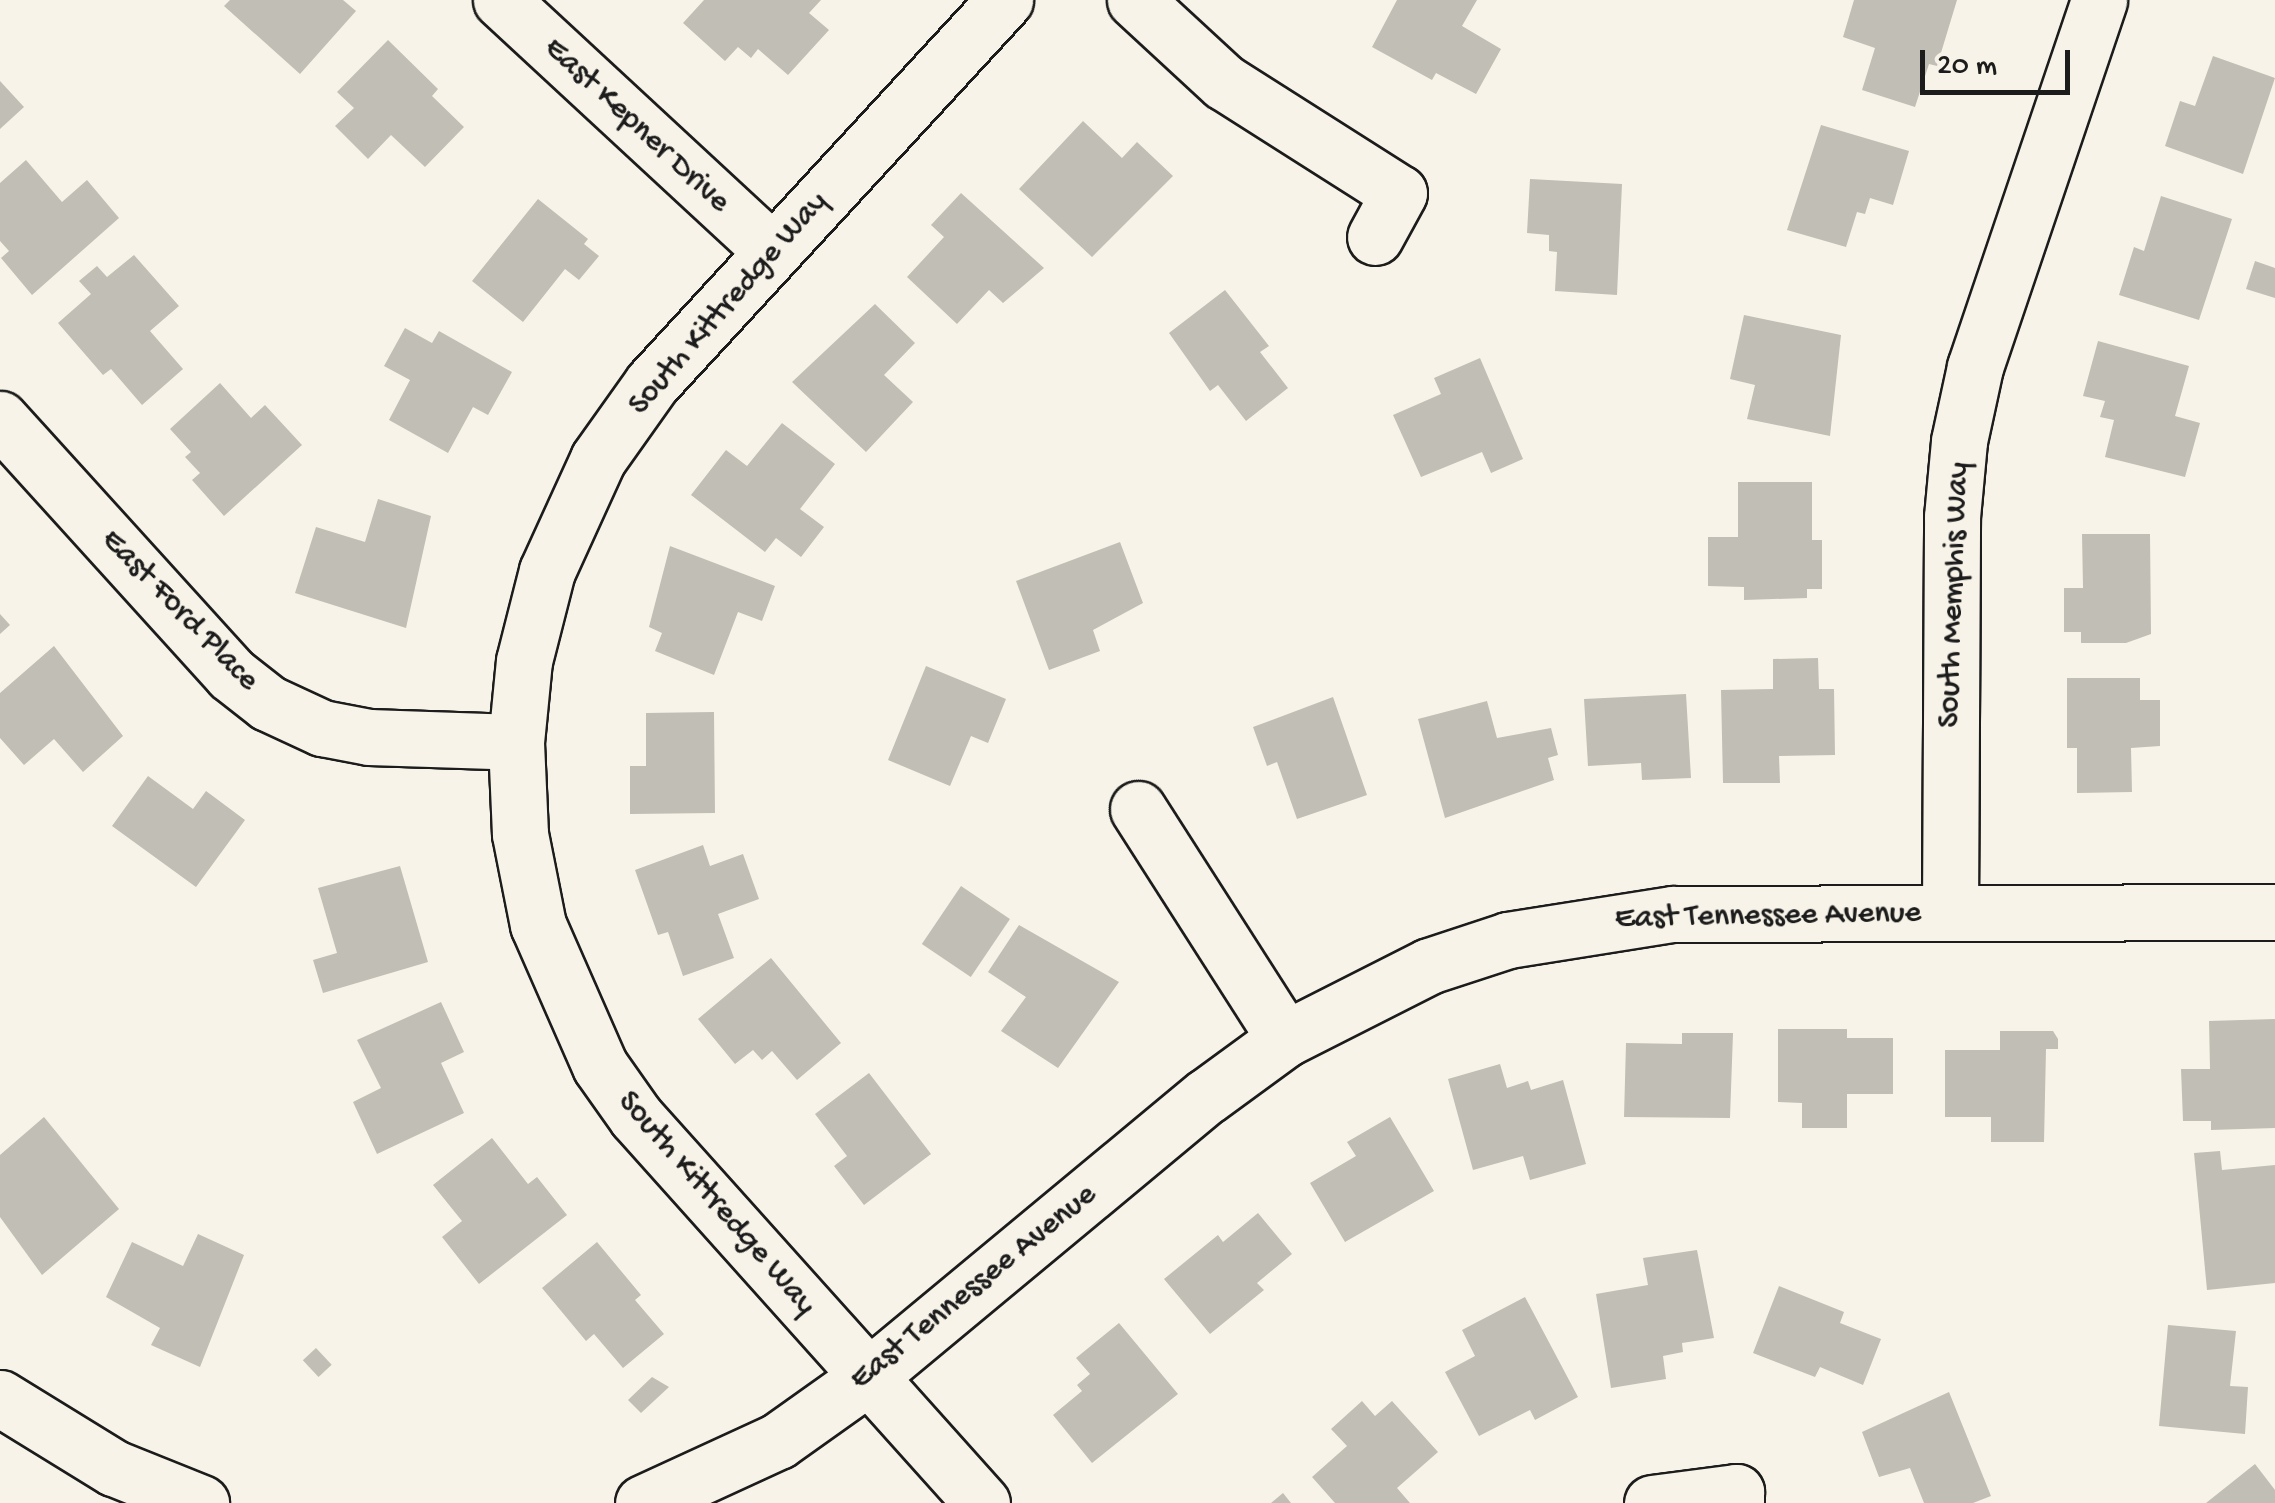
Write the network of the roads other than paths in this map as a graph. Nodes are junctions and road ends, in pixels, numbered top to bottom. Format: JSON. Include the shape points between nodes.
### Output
{"nodes":[{"id":1,"x":500,"y":0,"type":"edge"},
{"id":2,"x":1005,"y":0,"type":"edge"},
{"id":3,"x":1135,"y":0,"type":"edge"},
{"id":4,"x":2099,"y":0,"type":"edge"},
{"id":5,"x":1375,"y":236,"type":"dead end"},
{"id":6,"x":772,"y":252,"type":"junction"},
{"id":7,"x":0,"y":419,"type":"edge"},
{"id":8,"x":516,"y":742,"type":"junction"},
{"id":9,"x":1138,"y":809,"type":"dead end"},
{"id":10,"x":2275,"y":912,"type":"edge"},
{"id":11,"x":1950,"y":913,"type":"junction"},
{"id":12,"x":1285,"y":1039,"type":"junction"},
{"id":13,"x":868,"y":1378,"type":"junction"},
{"id":14,"x":0,"y":1398,"type":"edge"},
{"id":15,"x":106,"y":1486,"type":"edge"},
{"id":16,"x":201,"y":1503,"type":"edge"},
{"id":17,"x":642,"y":1503,"type":"edge"},
{"id":18,"x":982,"y":1503,"type":"edge"},
{"id":19,"x":1652,"y":1503,"type":"edge"},
{"id":20,"x":1736,"y":1503,"type":"edge"}],
"edges":[{"from":1,"to":6,"type":"street","name":"East Kepner Drive"},
{"from":2,"to":6,"type":"street","name":"South Kittredge Way"},
{"from":3,"to":5,"type":"street","via":[[1238,92],[1399,193]]},
{"from":4,"to":11,"type":"street","name":"South Memphis Way","via":[[1975,368],[1959,441],[1952,517]]},
{"from":6,"to":8,"type":"street","name":"South Kittredge Way","via":[[652,383],[598,459],[547,571],[524,661]]},
{"from":7,"to":8,"type":"street","name":"East Ford Place","via":[[231,674],[268,703],[322,728],[369,736]]},
{"from":8,"to":13,"type":"street","name":"South Kittredge Way","via":[[520,834],[538,924],[600,1066],[636,1118]]},
{"from":9,"to":12,"type":"street"},
{"from":10,"to":11,"type":"street","name":"East Tennessee Avenue"},
{"from":11,"to":12,"type":"street","name":"East Tennessee Avenue","via":[[1673,914],[1590,923],[1429,966]]},
{"from":12,"to":13,"type":"street","name":"East Tennessee Avenue"},
{"from":13,"to":17,"type":"street","name":"East Tennessee Avenue","via":[[778,1441]]},
{"from":13,"to":18,"type":"street","name":"South Kittredge Way"},
{"from":14,"to":15,"type":"street"},
{"from":15,"to":16,"type":"street"},
{"from":19,"to":20,"type":"street","via":[[1736,1492]]}]}
